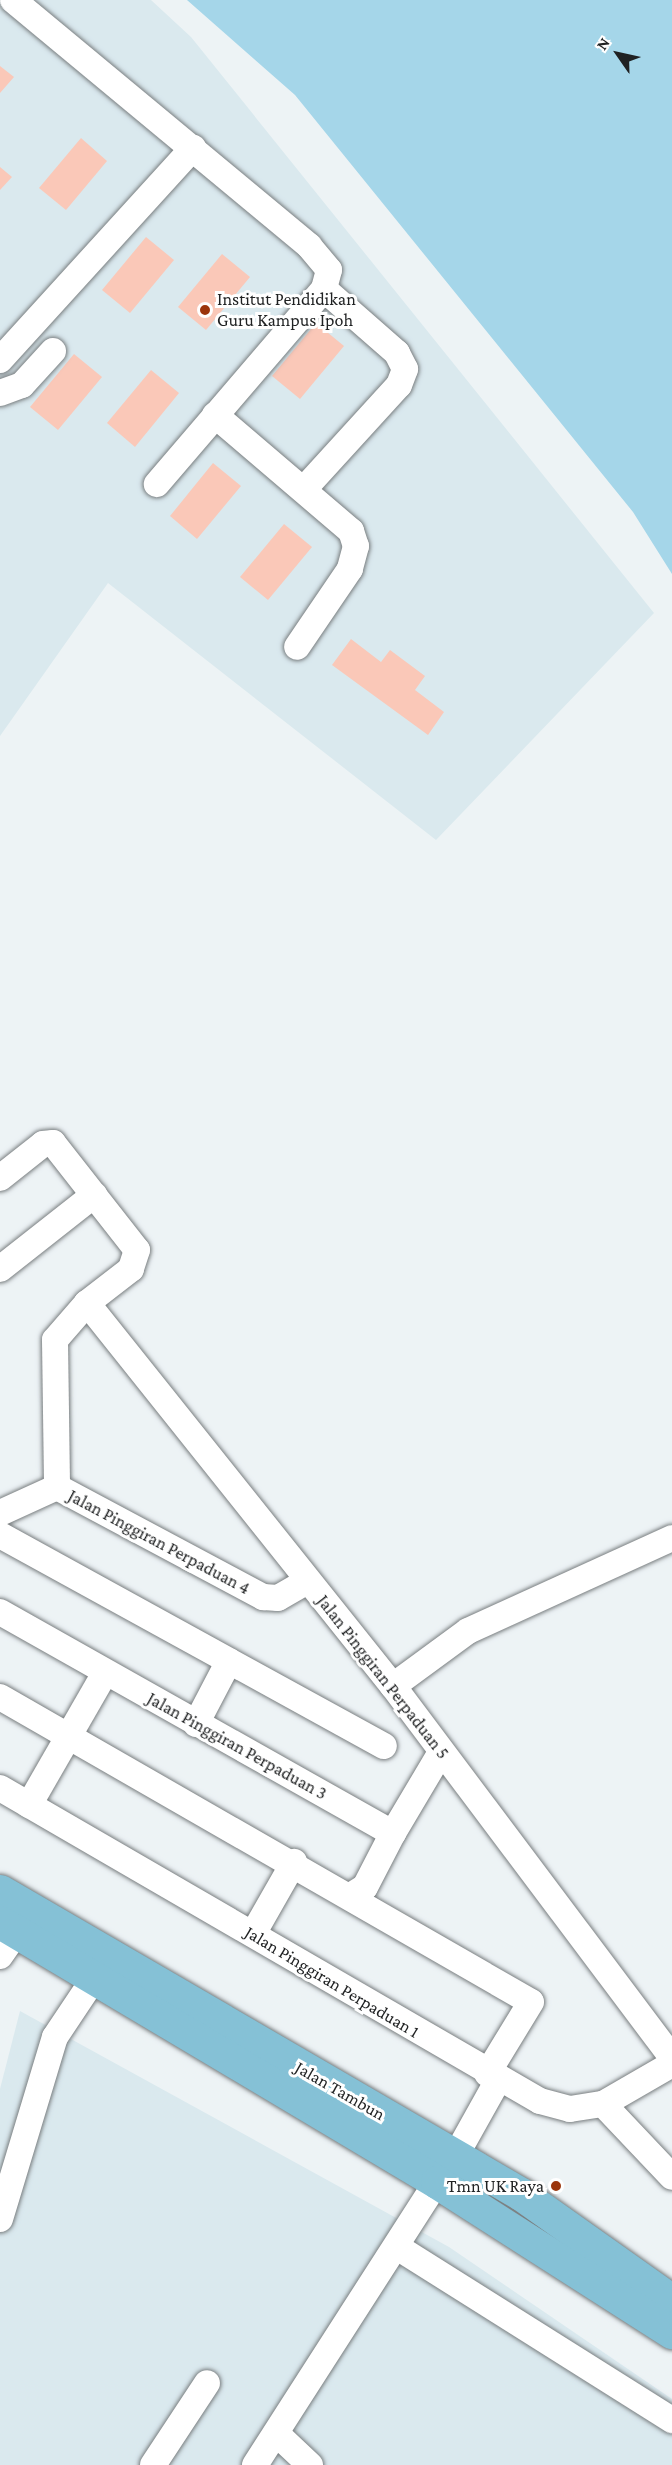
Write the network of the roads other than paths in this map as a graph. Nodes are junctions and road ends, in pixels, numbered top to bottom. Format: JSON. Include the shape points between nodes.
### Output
{"nodes":[{"id":1,"x":14,"y":0,"type":"edge"},
{"id":2,"x":193,"y":148,"type":"junction"},
{"id":3,"x":324,"y":290,"type":"junction"},
{"id":4,"x":53,"y":351,"type":"dead end"},
{"id":5,"x":0,"y":360,"type":"edge"},
{"id":6,"x":0,"y":393,"type":"edge"},
{"id":7,"x":215,"y":415,"type":"junction"},
{"id":8,"x":157,"y":484,"type":"dead end"},
{"id":9,"x":305,"y":488,"type":"junction"},
{"id":10,"x":297,"y":646,"type":"dead end"},
{"id":11,"x":0,"y":1178,"type":"edge"},
{"id":12,"x":94,"y":1195,"type":"junction"},
{"id":13,"x":0,"y":1269,"type":"edge"},
{"id":14,"x":87,"y":1303,"type":"junction"},
{"id":15,"x":57,"y":1487,"type":"junction"},
{"id":16,"x":0,"y":1513,"type":"edge"},
{"id":17,"x":0,"y":1534,"type":"edge"},
{"id":18,"x":672,"y":1538,"type":"edge"},
{"id":19,"x":308,"y":1581,"type":"junction"},
{"id":20,"x":0,"y":1612,"type":"edge"},
{"id":21,"x":229,"y":1661,"type":"junction"},
{"id":22,"x":105,"y":1674,"type":"junction"},
{"id":23,"x":393,"y":1686,"type":"junction"},
{"id":24,"x":0,"y":1697,"type":"edge"},
{"id":25,"x":196,"y":1724,"type":"junction"},
{"id":26,"x":66,"y":1737,"type":"junction"},
{"id":27,"x":384,"y":1746,"type":"dead end"},
{"id":28,"x":441,"y":1752,"type":"junction"},
{"id":29,"x":0,"y":1788,"type":"edge"},
{"id":30,"x":29,"y":1805,"type":"junction"},
{"id":31,"x":393,"y":1833,"type":"junction"},
{"id":32,"x":294,"y":1862,"type":"junction"},
{"id":33,"x":0,"y":1892,"type":"edge"},
{"id":34,"x":352,"y":1895,"type":"junction"},
{"id":35,"x":253,"y":1934,"type":"junction"},
{"id":36,"x":5,"y":1937,"type":"edge"},
{"id":37,"x":95,"y":1977,"type":"junction"},
{"id":38,"x":166,"y":1990,"type":"junction"},
{"id":39,"x":672,"y":2057,"type":"edge"},
{"id":40,"x":672,"y":2064,"type":"edge"},
{"id":41,"x":493,"y":2077,"type":"junction"},
{"id":42,"x":603,"y":2104,"type":"junction"},
{"id":43,"x":446,"y":2169,"type":"junction"},
{"id":44,"x":669,"y":2170,"type":"edge"},
{"id":45,"x":0,"y":2219,"type":"edge"},
{"id":46,"x":397,"y":2247,"type":"junction"},
{"id":47,"x":672,"y":2301,"type":"edge"},
{"id":48,"x":672,"y":2332,"type":"edge"},
{"id":49,"x":207,"y":2383,"type":"dead end"},
{"id":50,"x":672,"y":2420,"type":"edge"},
{"id":51,"x":278,"y":2435,"type":"junction"},
{"id":52,"x":153,"y":2465,"type":"edge"},
{"id":53,"x":255,"y":2465,"type":"edge"},
{"id":54,"x":310,"y":2465,"type":"edge"}],
"edges":[{"from":1,"to":2,"type":"street"},
{"from":2,"to":3,"type":"street","via":[[327,264],[330,276]]},
{"from":2,"to":5,"type":"street"},
{"from":3,"to":7,"type":"street"},
{"from":3,"to":9,"type":"street","via":[[397,353],[405,369],[399,385]]},
{"from":4,"to":6,"type":"street","via":[[22,385]]},
{"from":7,"to":8,"type":"street"},
{"from":7,"to":9,"type":"street"},
{"from":9,"to":10,"type":"street","via":[[344,520],[356,546],[350,568]]},
{"from":11,"to":12,"type":"street","name":"Jalan Pinggiran Perpaduan 4","via":[[50,1142]]},
{"from":12,"to":13,"type":"street"},
{"from":12,"to":14,"type":"street","name":"Jalan Pinggiran Perpaduan 4","via":[[136,1250],[136,1260]]},
{"from":14,"to":15,"type":"street","name":"Jalan Pinggiran Perpaduan 4","via":[[61,1330],[53,1353]]},
{"from":14,"to":19,"type":"street","name":"Jalan Pinggiran Perpaduan 5"},
{"from":15,"to":16,"type":"street"},
{"from":15,"to":19,"type":"street","name":"Jalan Pinggiran Perpaduan 4","via":[[263,1598],[278,1598]]},
{"from":17,"to":21,"type":"street"},
{"from":18,"to":23,"type":"street","via":[[468,1631]]},
{"from":19,"to":23,"type":"street","name":"Jalan Pinggiran Perpaduan 5"},
{"from":20,"to":22,"type":"street","name":"Jalan Pinggiran Perpaduan 3"},
{"from":21,"to":25,"type":"street"},
{"from":21,"to":27,"type":"street"},
{"from":22,"to":25,"type":"street","name":"Jalan Pinggiran Perpaduan 3"},
{"from":22,"to":26,"type":"street"},
{"from":23,"to":28,"type":"street","name":"Jalan Pinggiran Perpaduan 5"},
{"from":24,"to":26,"type":"street"},
{"from":25,"to":31,"type":"street","name":"Jalan Pinggiran Perpaduan 3"},
{"from":26,"to":30,"type":"street"},
{"from":26,"to":32,"type":"street"},
{"from":28,"to":31,"type":"street"},
{"from":28,"to":39,"type":"street","name":"Jalan Pinggiran Perpaduan 5"},
{"from":29,"to":30,"type":"street","name":"Jalan Pinggiran Perpaduan 1"},
{"from":30,"to":35,"type":"street","name":"Jalan Pinggiran Perpaduan 1"},
{"from":31,"to":34,"type":"street","via":[[365,1887]]},
{"from":32,"to":34,"type":"street"},
{"from":32,"to":35,"type":"street"},
{"from":33,"to":37,"type":"main road","via":[[90,1951],[97,1961]]},
{"from":33,"to":38,"type":"main road","name":"Jalan Tambun"},
{"from":34,"to":41,"type":"street","via":[[531,2002]]},
{"from":35,"to":41,"type":"street","name":"Jalan Pinggiran Perpaduan 1"},
{"from":36,"to":37,"type":"main road","name":"Jalan Tambun"},
{"from":37,"to":38,"type":"main road","via":[[115,1972]]},
{"from":37,"to":43,"type":"main road","name":"Jalan Tambun"},
{"from":37,"to":45,"type":"street","via":[[55,2037]]},
{"from":38,"to":43,"type":"main road","name":"Jalan Tambun","via":[[272,2052]]},
{"from":40,"to":42,"type":"street","name":"Jalan Pinggiran Perpaduan 1"},
{"from":41,"to":42,"type":"street","name":"Jalan Pinggiran Perpaduan 1","via":[[570,2109]]},
{"from":41,"to":43,"type":"street"},
{"from":42,"to":44,"type":"street"},
{"from":43,"to":46,"type":"street"},
{"from":43,"to":47,"type":"main road","name":"Jalan Tambun","via":[[540,2207]]},
{"from":43,"to":48,"type":"main road","via":[[459,2186]]},
{"from":46,"to":50,"type":"street"},
{"from":46,"to":51,"type":"street"},
{"from":49,"to":52,"type":"street"},
{"from":51,"to":53,"type":"street"},
{"from":51,"to":54,"type":"street"}]}
